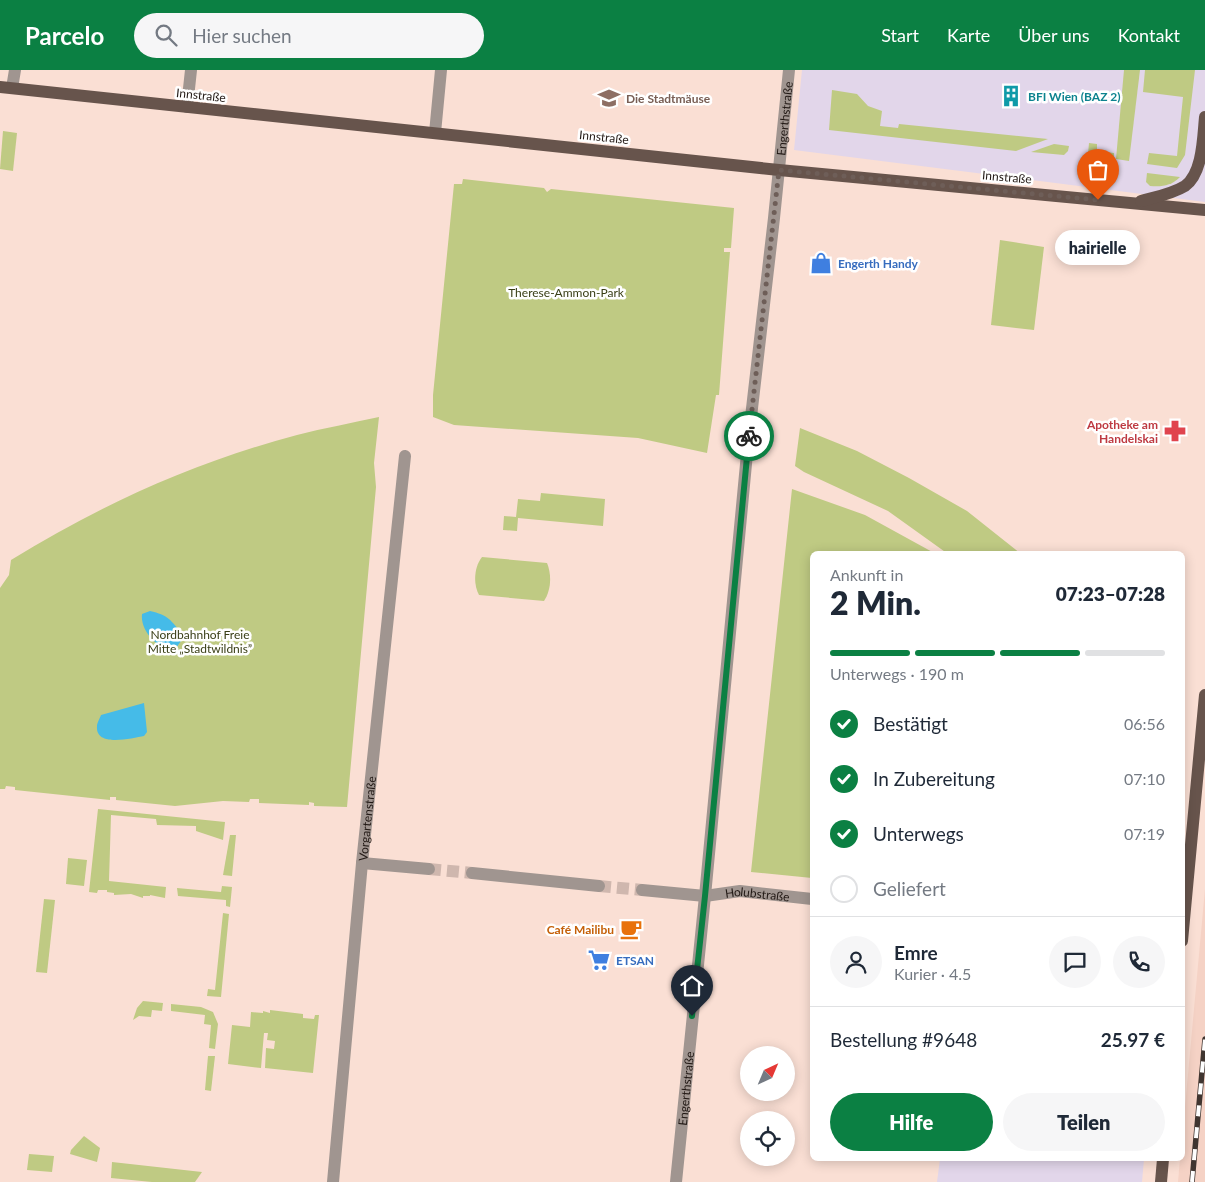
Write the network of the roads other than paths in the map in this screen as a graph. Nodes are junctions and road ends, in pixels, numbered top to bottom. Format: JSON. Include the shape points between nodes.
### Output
{"nodes":[{"id":1,"x":14,"y":70,"type":"edge"},
{"id":2,"x":191,"y":70,"type":"edge"},
{"id":3,"x":441,"y":70,"type":"edge"},
{"id":4,"x":789,"y":70,"type":"edge"},
{"id":5,"x":6,"y":88,"type":"edge"},
{"id":6,"x":186,"y":107,"type":"junction"},
{"id":7,"x":1205,"y":117,"type":"edge"},
{"id":8,"x":435,"y":133,"type":"junction"},
{"id":9,"x":779,"y":170,"type":"junction"},
{"id":10,"x":1134,"y":203,"type":"junction"},
{"id":11,"x":1205,"y":210,"type":"edge"},
{"id":12,"x":405,"y":456,"type":"dead end"},
{"id":13,"x":1205,"y":695,"type":"edge"},
{"id":14,"x":362,"y":863,"type":"junction"},
{"id":15,"x":429,"y":869,"type":"tunnel mouth"},
{"id":16,"x":472,"y":873,"type":"tunnel mouth"},
{"id":17,"x":599,"y":886,"type":"tunnel mouth"},
{"id":18,"x":642,"y":890,"type":"tunnel mouth"},
{"id":19,"x":705,"y":896,"type":"junction"},
{"id":20,"x":810,"y":898,"type":"edge"},
{"id":21,"x":1185,"y":913,"type":"edge"},
{"id":22,"x":1163,"y":1161,"type":"edge"},
{"id":23,"x":333,"y":1182,"type":"edge"},
{"id":24,"x":676,"y":1182,"type":"edge"},
{"id":25,"x":1160,"y":1182,"type":"edge"}],
"edges":[{"from":1,"to":5,"type":"street"},
{"from":2,"to":6,"type":"street"},
{"from":3,"to":8,"type":"street"},
{"from":4,"to":9,"type":"street","name":"Engerthstraße"},
{"from":5,"to":6,"type":"main road","name":"Innstraße"},
{"from":6,"to":8,"type":"main road","name":"Innstraße"},
{"from":7,"to":10,"type":"main road","via":[[1196,172],[1186,185]]},
{"from":8,"to":9,"type":"main road","name":"Innstraße"},
{"from":9,"to":10,"type":"main road","name":"Innstraße"},
{"from":9,"to":19,"type":"street","name":"Engerthstraße","via":[[748,443]]},
{"from":10,"to":11,"type":"main road","name":"Innstraße"},
{"from":12,"to":14,"type":"street","name":"Vorgartenstraße"},
{"from":13,"to":21,"type":"main road"},
{"from":14,"to":15,"type":"street"},
{"from":14,"to":23,"type":"street","name":"Vorgartenstraße"},
{"from":16,"to":17,"type":"street"},
{"from":18,"to":19,"type":"street","name":"Holubstraße"},
{"from":19,"to":20,"type":"street","name":"Holubstraße","via":[[740,891]]},
{"from":19,"to":24,"type":"street","name":"Engerthstraße"},
{"from":22,"to":25,"type":"main road"}]}
